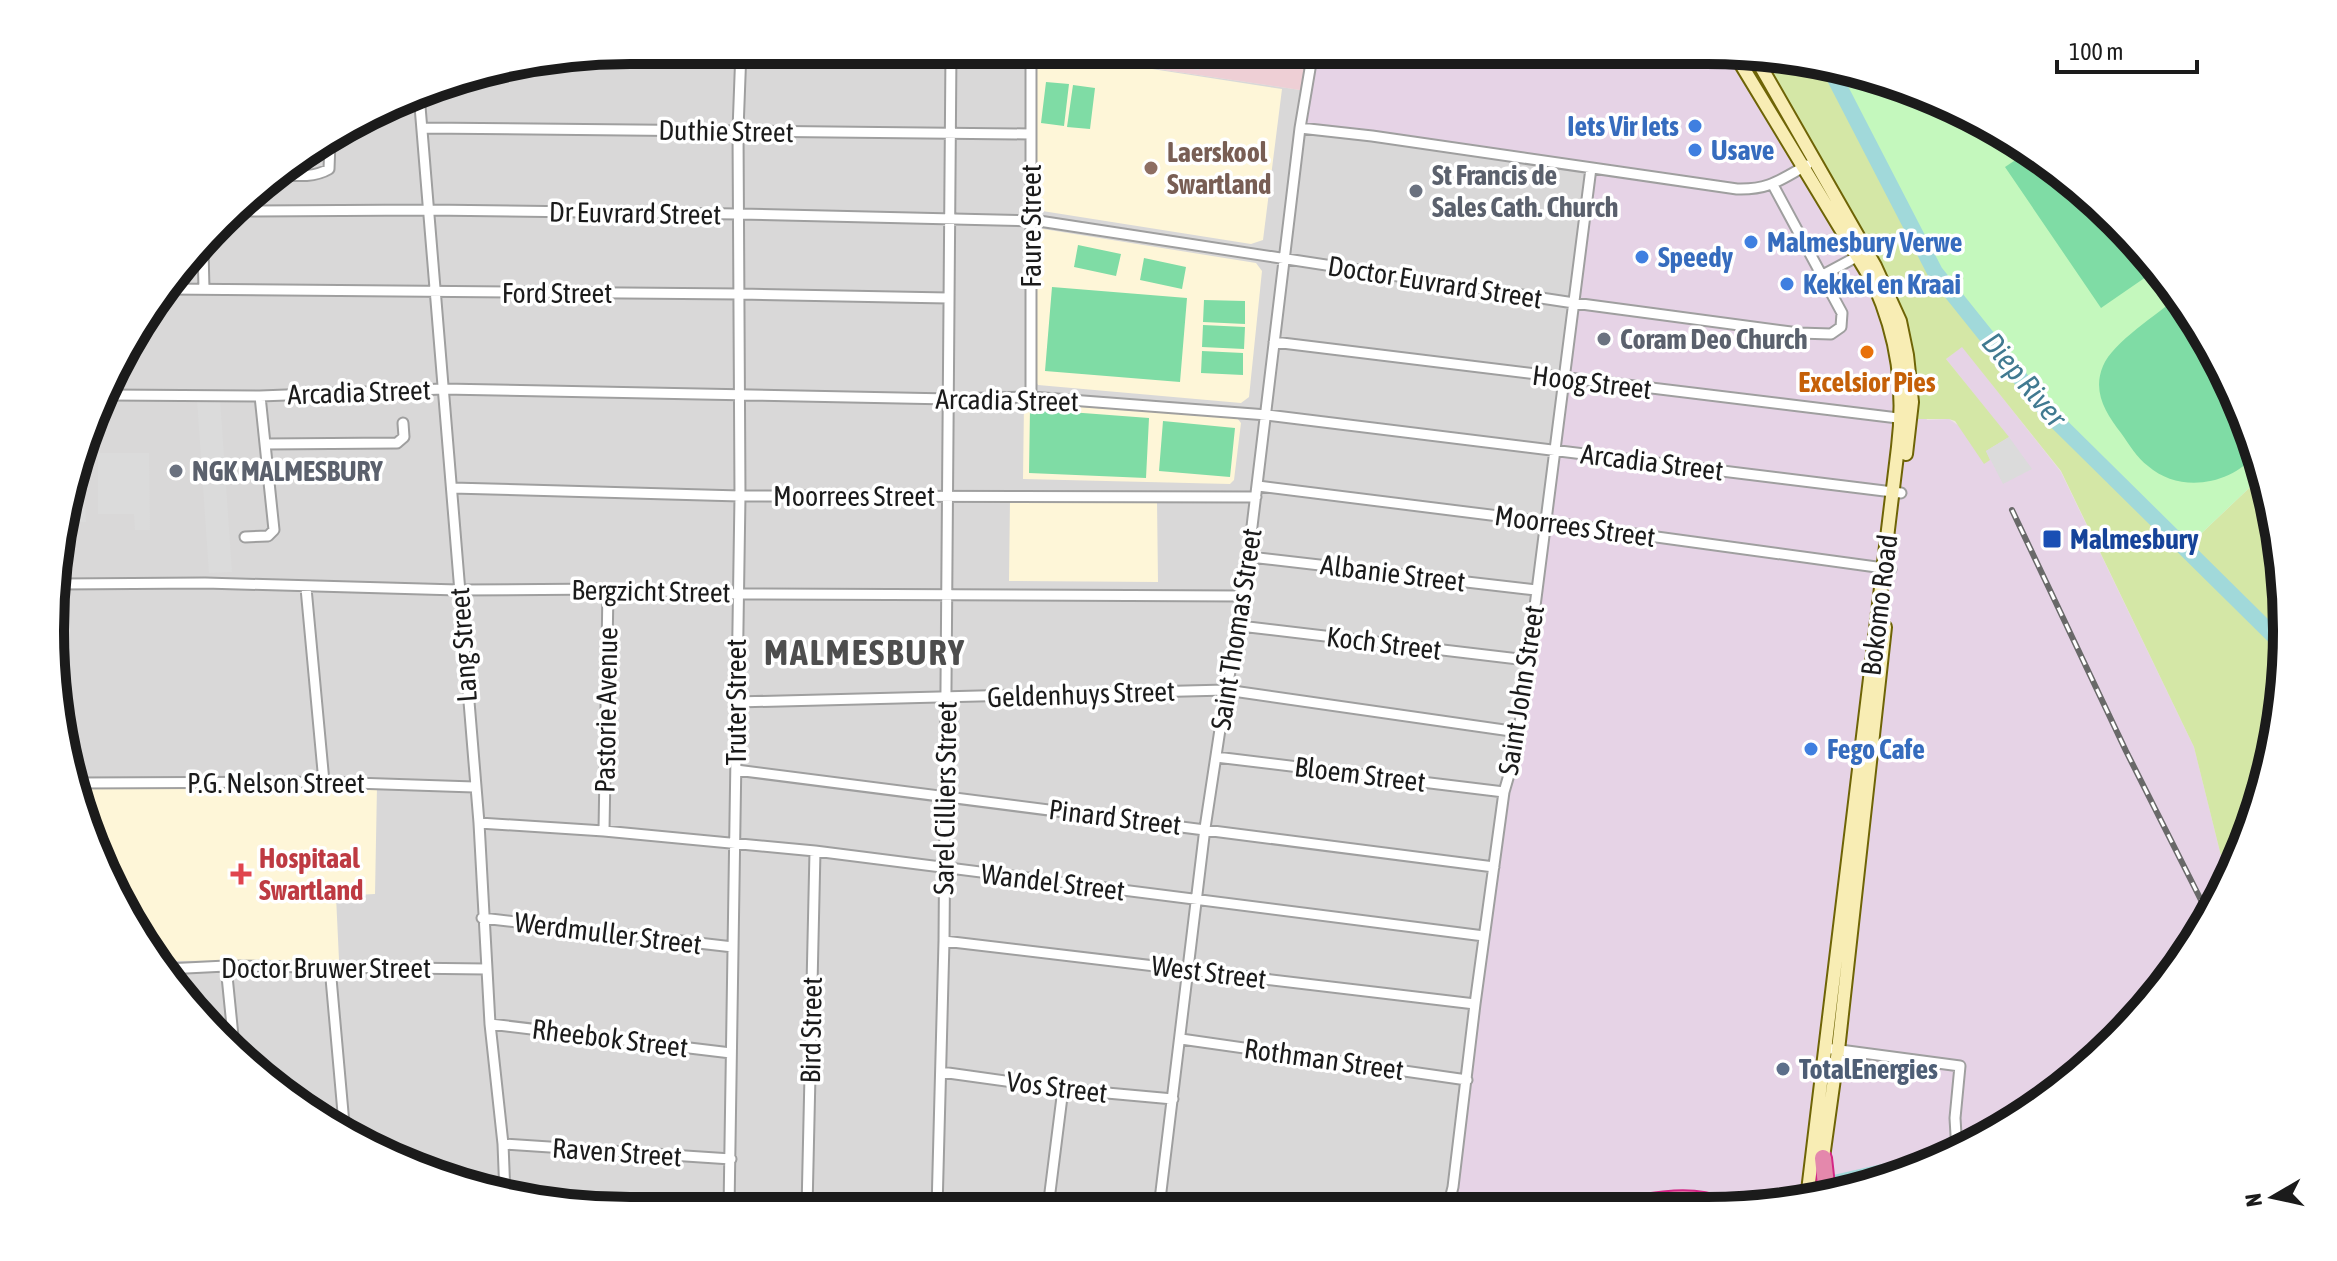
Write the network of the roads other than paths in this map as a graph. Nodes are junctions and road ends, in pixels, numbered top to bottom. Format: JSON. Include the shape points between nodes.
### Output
{"nodes":[{"id":1,"x":741,"y":64,"type":"edge"},
{"id":2,"x":951,"y":64,"type":"edge"},
{"id":3,"x":1031,"y":64,"type":"edge"},
{"id":4,"x":1311,"y":64,"type":"edge"},
{"id":5,"x":1741,"y":65,"type":"edge"},
{"id":6,"x":1761,"y":67,"type":"edge"},
{"id":7,"x":420,"y":105,"type":"edge"},
{"id":8,"x":422,"y":128,"type":"junction"},
{"id":9,"x":1300,"y":128,"type":"junction"},
{"id":10,"x":738,"y":130,"type":"junction"},
{"id":11,"x":950,"y":133,"type":"junction"},
{"id":12,"x":1030,"y":134,"type":"junction"},
{"id":13,"x":330,"y":151,"type":"edge"},
{"id":14,"x":1816,"y":160,"type":"junction"},
{"id":15,"x":1803,"y":167,"type":"junction"},
{"id":16,"x":1591,"y":168,"type":"junction"},
{"id":17,"x":294,"y":175,"type":"edge"},
{"id":18,"x":1773,"y":185,"type":"junction"},
{"id":19,"x":429,"y":210,"type":"junction"},
{"id":20,"x":251,"y":211,"type":"edge"},
{"id":21,"x":738,"y":214,"type":"junction"},
{"id":22,"x":950,"y":218,"type":"junction"},
{"id":23,"x":1031,"y":221,"type":"junction"},
{"id":24,"x":1861,"y":254,"type":"junction"},
{"id":25,"x":203,"y":259,"type":"edge"},
{"id":26,"x":1285,"y":259,"type":"junction"},
{"id":27,"x":1821,"y":276,"type":"junction"},
{"id":28,"x":179,"y":289,"type":"edge"},
{"id":29,"x":204,"y":289,"type":"junction"},
{"id":30,"x":435,"y":293,"type":"junction"},
{"id":31,"x":740,"y":294,"type":"junction"},
{"id":32,"x":948,"y":298,"type":"junction"},
{"id":33,"x":1574,"y":303,"type":"junction"},
{"id":34,"x":1274,"y":342,"type":"junction"},
{"id":35,"x":1563,"y":378,"type":"junction"},
{"id":36,"x":443,"y":389,"type":"junction"},
{"id":37,"x":115,"y":395,"type":"edge"},
{"id":38,"x":260,"y":396,"type":"junction"},
{"id":39,"x":740,"y":396,"type":"junction"},
{"id":40,"x":1031,"y":397,"type":"junction"},
{"id":41,"x":950,"y":399,"type":"junction"},
{"id":42,"x":1267,"y":415,"type":"junction"},
{"id":43,"x":1906,"y":419,"type":"junction"},
{"id":44,"x":403,"y":423,"type":"dead end"},
{"id":45,"x":265,"y":444,"type":"junction"},
{"id":46,"x":1555,"y":450,"type":"junction"},
{"id":47,"x":452,"y":488,"type":"junction"},
{"id":48,"x":1257,"y":492,"type":"junction"},
{"id":49,"x":1897,"y":492,"type":"junction"},
{"id":50,"x":740,"y":496,"type":"junction"},
{"id":51,"x":947,"y":497,"type":"junction"},
{"id":52,"x":1547,"y":522,"type":"junction"},
{"id":53,"x":245,"y":537,"type":"dead end"},
{"id":54,"x":1250,"y":557,"type":"junction"},
{"id":55,"x":1888,"y":569,"type":"junction"},
{"id":56,"x":66,"y":584,"type":"edge"},
{"id":57,"x":306,"y":588,"type":"junction"},
{"id":58,"x":608,"y":589,"type":"junction"},
{"id":59,"x":458,"y":590,"type":"junction"},
{"id":60,"x":1536,"y":590,"type":"junction"},
{"id":61,"x":737,"y":594,"type":"junction"},
{"id":62,"x":946,"y":595,"type":"junction"},
{"id":63,"x":1243,"y":596,"type":"junction"},
{"id":64,"x":1240,"y":626,"type":"junction"},
{"id":65,"x":1527,"y":660,"type":"junction"},
{"id":66,"x":1226,"y":690,"type":"junction"},
{"id":67,"x":946,"y":698,"type":"junction"},
{"id":68,"x":737,"y":702,"type":"junction"},
{"id":69,"x":1518,"y":732,"type":"junction"},
{"id":70,"x":1216,"y":757,"type":"junction"},
{"id":71,"x":736,"y":770,"type":"junction"},
{"id":72,"x":324,"y":782,"type":"junction"},
{"id":73,"x":85,"y":783,"type":"edge"},
{"id":74,"x":474,"y":787,"type":"junction"},
{"id":75,"x":1504,"y":792,"type":"junction"},
{"id":76,"x":944,"y":798,"type":"junction"},
{"id":77,"x":479,"y":823,"type":"junction"},
{"id":78,"x":1205,"y":828,"type":"junction"},
{"id":79,"x":604,"y":831,"type":"junction"},
{"id":80,"x":736,"y":842,"type":"junction"},
{"id":81,"x":815,"y":851,"type":"junction"},
{"id":82,"x":1494,"y":867,"type":"junction"},
{"id":83,"x":943,"y":869,"type":"junction"},
{"id":84,"x":1197,"y":900,"type":"junction"},
{"id":85,"x":482,"y":918,"type":"junction"},
{"id":86,"x":1484,"y":936,"type":"junction"},
{"id":87,"x":944,"y":941,"type":"junction"},
{"id":88,"x":733,"y":947,"type":"junction"},
{"id":89,"x":226,"y":966,"type":"junction"},
{"id":90,"x":330,"y":967,"type":"junction"},
{"id":91,"x":176,"y":968,"type":"edge"},
{"id":92,"x":486,"y":969,"type":"junction"},
{"id":93,"x":1188,"y":969,"type":"junction"},
{"id":94,"x":1475,"y":1004,"type":"junction"},
{"id":95,"x":490,"y":1024,"type":"junction"},
{"id":96,"x":233,"y":1034,"type":"edge"},
{"id":97,"x":1181,"y":1039,"type":"junction"},
{"id":98,"x":1832,"y":1049,"type":"junction"},
{"id":99,"x":731,"y":1053,"type":"junction"},
{"id":100,"x":941,"y":1072,"type":"junction"},
{"id":101,"x":1467,"y":1080,"type":"junction"},
{"id":102,"x":1063,"y":1089,"type":"junction"},
{"id":103,"x":1173,"y":1099,"type":"junction"},
{"id":104,"x":344,"y":1119,"type":"edge"},
{"id":105,"x":1954,"y":1140,"type":"edge"},
{"id":106,"x":503,"y":1144,"type":"junction"},
{"id":107,"x":1823,"y":1158,"type":"junction"},
{"id":108,"x":731,"y":1159,"type":"junction"},
{"id":109,"x":505,"y":1183,"type":"edge"},
{"id":110,"x":1826,"y":1184,"type":"edge"},
{"id":111,"x":1821,"y":1185,"type":"edge"},
{"id":112,"x":1809,"y":1187,"type":"edge"},
{"id":113,"x":729,"y":1197,"type":"edge"},
{"id":114,"x":807,"y":1197,"type":"edge"},
{"id":115,"x":937,"y":1197,"type":"edge"},
{"id":116,"x":1049,"y":1197,"type":"edge"},
{"id":117,"x":1160,"y":1197,"type":"edge"},
{"id":118,"x":1450,"y":1197,"type":"edge"}],
"edges":[{"from":1,"to":10,"type":"street","name":"Truter Street"},
{"from":2,"to":11,"type":"street","name":"Sarel Cilliers Street"},
{"from":3,"to":12,"type":"street","name":"Faure Street"},
{"from":4,"to":9,"type":"street","name":"Saint Thomas Street"},
{"from":5,"to":15,"type":"main road","name":"Bokomo Road"},
{"from":6,"to":14,"type":"main road","name":"Bokomo Road"},
{"from":7,"to":8,"type":"street","name":"Lang Street"},
{"from":8,"to":10,"type":"street","name":"Duthie Street"},
{"from":8,"to":19,"type":"street","name":"Lang Street"},
{"from":9,"to":16,"type":"street"},
{"from":9,"to":26,"type":"street","name":"Saint Thomas Street"},
{"from":10,"to":11,"type":"street","name":"Duthie Street"},
{"from":10,"to":21,"type":"street","name":"Truter Street"},
{"from":11,"to":12,"type":"street","name":"Duthie Street"},
{"from":11,"to":22,"type":"street","name":"Sarel Cilliers Street"},
{"from":12,"to":23,"type":"street","name":"Faure Street"},
{"from":13,"to":17,"type":"street","via":[[325,172]]},
{"from":14,"to":15,"type":"street"},
{"from":14,"to":24,"type":"main road","name":"Bokomo Road"},
{"from":15,"to":18,"type":"street"},
{"from":15,"to":24,"type":"main road","name":"Bokomo Road"},
{"from":16,"to":18,"type":"street","via":[[1737,189]]},
{"from":16,"to":33,"type":"street","name":"Saint John Street"},
{"from":18,"to":27,"type":"street"},
{"from":19,"to":20,"type":"street","name":"Dr Euvrard Street"},
{"from":19,"to":21,"type":"street","name":"Dr Euvrard Street"},
{"from":19,"to":30,"type":"street","name":"Lang Street"},
{"from":21,"to":22,"type":"street","name":"Dr Euvrard Street"},
{"from":21,"to":31,"type":"street","name":"Truter Street"},
{"from":22,"to":23,"type":"street","name":"Dr Euvrard Street"},
{"from":22,"to":32,"type":"street","name":"Sarel Cilliers Street"},
{"from":23,"to":26,"type":"street","name":"Doctor Euvrard Street"},
{"from":23,"to":40,"type":"street","name":"Faure Street"},
{"from":24,"to":27,"type":"street"},
{"from":24,"to":43,"type":"main road","name":"Bokomo Road","via":[[1894,337]]},
{"from":25,"to":29,"type":"street"},
{"from":26,"to":33,"type":"street","name":"Doctor Euvrard Street"},
{"from":26,"to":34,"type":"street","name":"Saint Thomas Street"},
{"from":27,"to":33,"type":"street","name":"Doctor Euvrard Street","via":[[1842,313],[1838,331],[1831,334]]},
{"from":28,"to":29,"type":"street","name":"Ford Street"},
{"from":29,"to":30,"type":"street","name":"Ford Street"},
{"from":30,"to":31,"type":"street","name":"Ford Street"},
{"from":30,"to":36,"type":"street","name":"Lang Street"},
{"from":31,"to":32,"type":"street","name":"Ford Street"},
{"from":31,"to":39,"type":"street","name":"Truter Street"},
{"from":32,"to":41,"type":"street","name":"Sarel Cilliers Street"},
{"from":33,"to":35,"type":"street","name":"Saint John Street"},
{"from":34,"to":35,"type":"street","name":"Hoog Street"},
{"from":34,"to":42,"type":"street","name":"Saint Thomas Street"},
{"from":35,"to":43,"type":"street","name":"Hoog Street"},
{"from":35,"to":46,"type":"street","name":"Saint John Street"},
{"from":36,"to":38,"type":"street","name":"Arcadia Street"},
{"from":36,"to":39,"type":"street","name":"Arcadia Street"},
{"from":36,"to":47,"type":"street","name":"Lang Street"},
{"from":37,"to":38,"type":"street","name":"Arcadia Street"},
{"from":38,"to":45,"type":"street"},
{"from":39,"to":41,"type":"street","name":"Arcadia Street"},
{"from":39,"to":50,"type":"street","name":"Truter Street"},
{"from":40,"to":41,"type":"street","name":"Arcadia Street"},
{"from":40,"to":42,"type":"street","name":"Arcadia Street"},
{"from":41,"to":51,"type":"street","name":"Sarel Cilliers Street"},
{"from":42,"to":46,"type":"street","name":"Arcadia Street"},
{"from":42,"to":48,"type":"street","name":"Saint Thomas Street"},
{"from":43,"to":49,"type":"main road","name":"Bokomo Road"},
{"from":44,"to":45,"type":"street","via":[[404,437],[397,443]]},
{"from":45,"to":53,"type":"street","via":[[274,530],[268,536]]},
{"from":46,"to":49,"type":"street","name":"Arcadia Street"},
{"from":46,"to":52,"type":"street","name":"Saint John Street"},
{"from":47,"to":50,"type":"street","name":"Moorrees Street"},
{"from":47,"to":59,"type":"street","name":"Lang Street"},
{"from":48,"to":51,"type":"street","name":"Moorrees Street"},
{"from":48,"to":52,"type":"street","name":"Moorrees Street"},
{"from":48,"to":54,"type":"street","name":"Saint Thomas Street"},
{"from":49,"to":55,"type":"main road","name":"Bokomo Road"},
{"from":50,"to":51,"type":"street","name":"Moorrees Street"},
{"from":50,"to":61,"type":"street","name":"Truter Street"},
{"from":51,"to":62,"type":"street","name":"Sarel Cilliers Street"},
{"from":52,"to":55,"type":"street","name":"Moorrees Street"},
{"from":52,"to":60,"type":"street","name":"Saint John Street"},
{"from":54,"to":60,"type":"street","name":"Albanie Street"},
{"from":54,"to":63,"type":"street","name":"Saint Thomas Street"},
{"from":55,"to":98,"type":"main road","name":"Bokomo Road"},
{"from":56,"to":57,"type":"street","name":"Bergzicht Street"},
{"from":57,"to":59,"type":"street","name":"Bergzicht Street"},
{"from":57,"to":72,"type":"street"},
{"from":58,"to":59,"type":"street","name":"Bergzicht Street"},
{"from":58,"to":61,"type":"street","name":"Bergzicht Street"},
{"from":58,"to":79,"type":"street","name":"Pastorie Avenue"},
{"from":59,"to":74,"type":"street","name":"Lang Street"},
{"from":60,"to":65,"type":"street","name":"Saint John Street"},
{"from":61,"to":62,"type":"street","name":"Bergzicht Street"},
{"from":61,"to":68,"type":"street","name":"Truter Street"},
{"from":62,"to":63,"type":"street","name":"Bergzicht Street"},
{"from":62,"to":67,"type":"street","name":"Sarel Cilliers Street"},
{"from":63,"to":64,"type":"street","name":"Saint Thomas Street"},
{"from":64,"to":65,"type":"street","name":"Koch Street"},
{"from":64,"to":66,"type":"street","name":"Saint Thomas Street"},
{"from":65,"to":69,"type":"street","name":"Saint John Street"},
{"from":66,"to":67,"type":"street","name":"Geldenhuys Street"},
{"from":66,"to":69,"type":"street","name":"Geldenhuys Street"},
{"from":66,"to":70,"type":"street","name":"Saint Thomas Street"},
{"from":67,"to":68,"type":"street","name":"Geldenhuys Street"},
{"from":67,"to":76,"type":"street","name":"Sarel Cilliers Street"},
{"from":68,"to":71,"type":"street","name":"Truter Street"},
{"from":69,"to":75,"type":"street","name":"Saint John Street"},
{"from":70,"to":75,"type":"street","name":"Bloem Street"},
{"from":70,"to":78,"type":"street","name":"Saint Thomas Street"},
{"from":71,"to":76,"type":"street","name":"Pinard Street"},
{"from":71,"to":80,"type":"street","name":"Truter Street"},
{"from":72,"to":73,"type":"street","name":"P.G. Nelson Street"},
{"from":72,"to":74,"type":"street","name":"P.G. Nelson Street"},
{"from":74,"to":77,"type":"street","name":"Lang Street"},
{"from":75,"to":82,"type":"street","name":"Saint John Street"},
{"from":76,"to":78,"type":"street","name":"Pinard Street"},
{"from":76,"to":83,"type":"street","name":"Sarel Cilliers Street"},
{"from":77,"to":79,"type":"street","name":"Wandel Street"},
{"from":77,"to":85,"type":"street","name":"Lang Street"},
{"from":78,"to":82,"type":"street","name":"Pinard Street"},
{"from":78,"to":84,"type":"street","name":"Saint Thomas Street"},
{"from":79,"to":80,"type":"street","name":"Wandel Street"},
{"from":80,"to":81,"type":"street","name":"Wandel Street"},
{"from":80,"to":88,"type":"street","name":"Truter Street"},
{"from":81,"to":83,"type":"street","name":"Wandel Street"},
{"from":81,"to":114,"type":"street","name":"Bird Street"},
{"from":82,"to":86,"type":"street","name":"Saint John Street"},
{"from":83,"to":84,"type":"street","name":"Wandel Street"},
{"from":83,"to":87,"type":"street","name":"Sarel Cilliers Street"},
{"from":84,"to":86,"type":"street","name":"Wandel Street"},
{"from":84,"to":93,"type":"street","name":"Saint Thomas Street"},
{"from":85,"to":88,"type":"street","name":"Werdmuller Street"},
{"from":85,"to":92,"type":"street","name":"Lang Street"},
{"from":86,"to":94,"type":"street","name":"Saint John Street"},
{"from":87,"to":93,"type":"street","name":"West Street"},
{"from":87,"to":100,"type":"street","name":"Sarel Cilliers Street"},
{"from":88,"to":99,"type":"street","name":"Truter Street"},
{"from":89,"to":90,"type":"street","name":"Doctor Bruwer Street"},
{"from":89,"to":91,"type":"street","name":"Doctor Bruwer Street"},
{"from":89,"to":96,"type":"street"},
{"from":90,"to":92,"type":"street","name":"Doctor Bruwer Street"},
{"from":90,"to":104,"type":"street"},
{"from":92,"to":95,"type":"street","name":"Lang Street"},
{"from":93,"to":94,"type":"street","name":"West Street"},
{"from":93,"to":97,"type":"street","name":"Saint Thomas Street"},
{"from":94,"to":101,"type":"street","name":"Saint John Street"},
{"from":95,"to":99,"type":"street","name":"Rheebok Street"},
{"from":95,"to":106,"type":"street","name":"Lang Street"},
{"from":97,"to":101,"type":"street","name":"Rothman Street"},
{"from":97,"to":103,"type":"street","name":"Saint Thomas Street"},
{"from":98,"to":105,"type":"street","via":[[1960,1066]]},
{"from":98,"to":107,"type":"main road","name":"Bokomo Road"},
{"from":98,"to":112,"type":"main road","name":"Bokomo Road"},
{"from":99,"to":108,"type":"street","name":"Truter Street"},
{"from":100,"to":102,"type":"street","name":"Vos Street"},
{"from":100,"to":115,"type":"street","name":"Sarel Cilliers Street"},
{"from":101,"to":118,"type":"street","name":"Saint John Street"},
{"from":102,"to":103,"type":"street","name":"Vos Street"},
{"from":102,"to":116,"type":"street"},
{"from":103,"to":117,"type":"street","name":"Saint Thomas Street"},
{"from":106,"to":108,"type":"street","name":"Raven Street"},
{"from":106,"to":109,"type":"street","name":"Lang Street"},
{"from":107,"to":110,"type":"highway"},
{"from":107,"to":111,"type":"main road","name":"Bokomo Road"},
{"from":108,"to":113,"type":"street","name":"Truter Street"}]}
